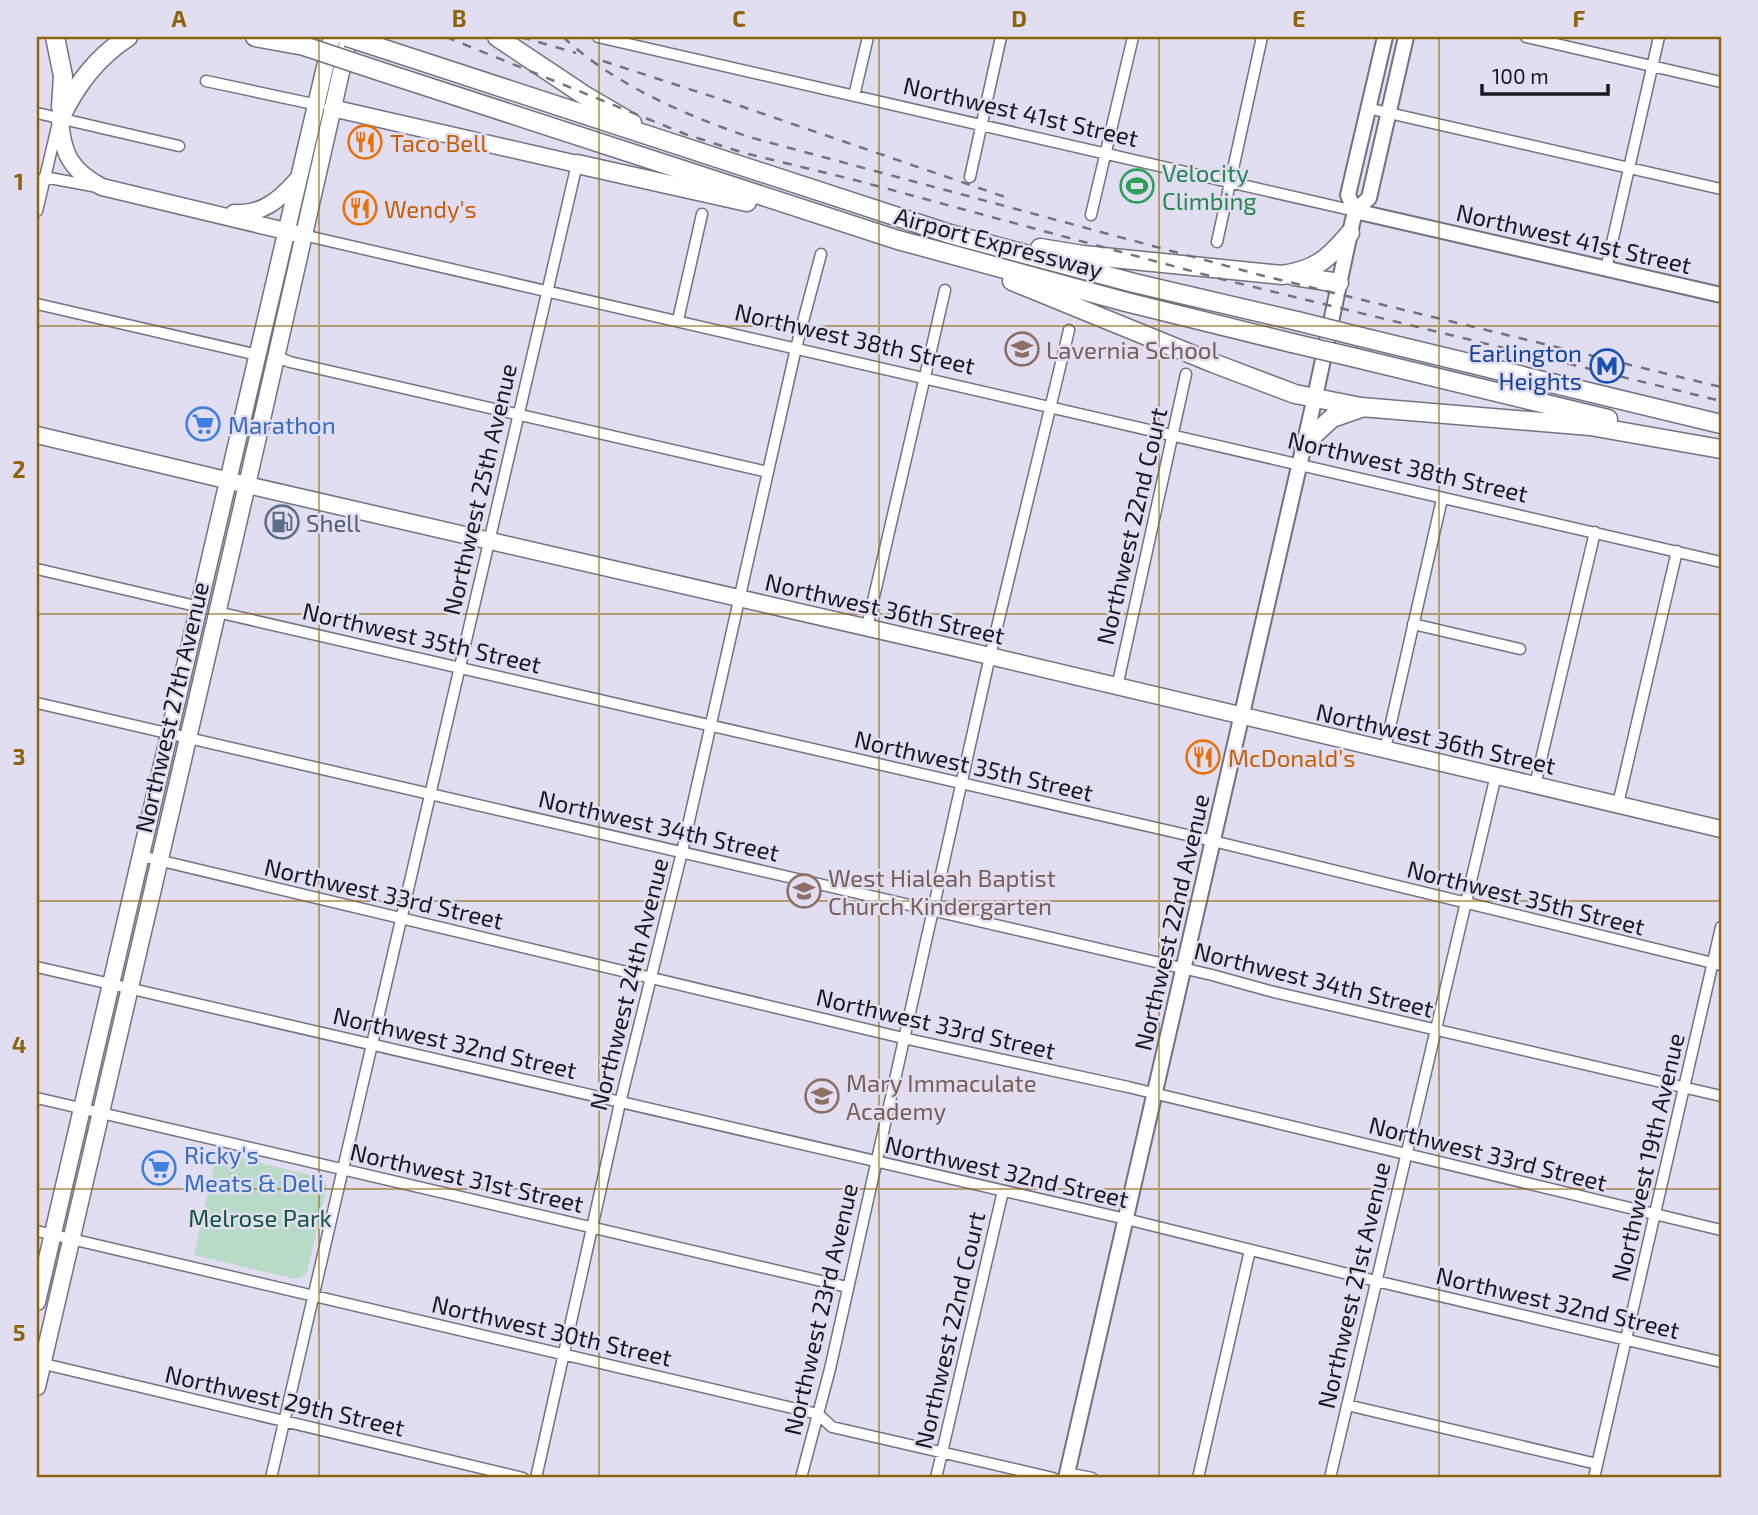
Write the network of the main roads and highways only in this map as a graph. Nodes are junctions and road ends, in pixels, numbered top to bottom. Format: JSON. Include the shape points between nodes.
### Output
{"nodes":[{"id":1,"x":55,"y":37,"type":"edge"},
{"id":2,"x":128,"y":37,"type":"edge"},
{"id":3,"x":255,"y":37,"type":"edge"},
{"id":4,"x":277,"y":37,"type":"edge"},
{"id":5,"x":332,"y":37,"type":"edge"},
{"id":6,"x":348,"y":37,"type":"edge"},
{"id":7,"x":497,"y":37,"type":"edge"},
{"id":8,"x":1385,"y":37,"type":"edge"},
{"id":9,"x":1406,"y":37,"type":"edge"},
{"id":10,"x":304,"y":46,"type":"junction"},
{"id":11,"x":325,"y":107,"type":"junction"},
{"id":12,"x":60,"y":118,"type":"junction"},
{"id":13,"x":665,"y":142,"type":"junction"},
{"id":14,"x":577,"y":164,"type":"joint"},
{"id":15,"x":299,"y":178,"type":"junction"},
{"id":16,"x":203,"y":210,"type":"junction"},
{"id":17,"x":1355,"y":211,"type":"junction"},
{"id":18,"x":811,"y":213,"type":"junction"},
{"id":19,"x":286,"y":231,"type":"junction"},
{"id":20,"x":1350,"y":233,"type":"junction"},
{"id":21,"x":950,"y":234,"type":"junction"},
{"id":22,"x":303,"y":235,"type":"junction"},
{"id":23,"x":974,"y":262,"type":"junction"},
{"id":24,"x":1282,"y":275,"type":"junction"},
{"id":25,"x":1339,"y":283,"type":"junction"},
{"id":26,"x":1721,"y":295,"type":"edge"},
{"id":27,"x":265,"y":323,"type":"junction"},
{"id":28,"x":275,"y":356,"type":"junction"},
{"id":29,"x":1315,"y":397,"type":"junction"},
{"id":30,"x":1361,"y":407,"type":"junction"},
{"id":31,"x":1721,"y":424,"type":"edge"},
{"id":32,"x":37,"y":435,"type":"edge"},
{"id":33,"x":1303,"y":445,"type":"junction"},
{"id":34,"x":1721,"y":448,"type":"edge"},
{"id":35,"x":228,"y":481,"type":"junction"},
{"id":36,"x":247,"y":485,"type":"junction"},
{"id":37,"x":200,"y":607,"type":"junction"},
{"id":38,"x":215,"y":619,"type":"junction"},
{"id":39,"x":1242,"y":716,"type":"junction"},
{"id":40,"x":1721,"y":829,"type":"edge"},
{"id":41,"x":44,"y":1233,"type":"edge"},
{"id":42,"x":37,"y":1302,"type":"edge"},
{"id":43,"x":39,"y":1363,"type":"edge"},
{"id":44,"x":37,"y":1387,"type":"edge"},
{"id":45,"x":1062,"y":1477,"type":"edge"}],
"edges":[{"from":1,"to":12,"type":"highway","via":[[63,76]]},
{"from":2,"to":12,"type":"highway","via":[[95,62]]},
{"from":3,"to":10,"type":"highway"},
{"from":4,"to":10,"type":"highway","name":"Airport Expressway"},
{"from":5,"to":11,"type":"main road","name":"Northwest 27th Avenue"},
{"from":6,"to":11,"type":"main road","name":"Northwest 27th Avenue"},
{"from":6,"to":13,"type":"highway","name":"Airport Expressway","bridge":true},
{"from":7,"to":13,"type":"highway"},
{"from":8,"to":17,"type":"main road","name":"Northwest 22nd Avenue","via":[[1348,195]]},
{"from":9,"to":17,"type":"main road","name":"Northwest 22nd Avenue","via":[[1369,198]]},
{"from":10,"to":18,"type":"highway","name":"Airport Expressway","bridge":true},
{"from":11,"to":14,"type":"main road"},
{"from":11,"to":15,"type":"main road","name":"Northwest 27th Avenue"},
{"from":11,"to":22,"type":"main road","name":"Northwest 27th Avenue"},
{"from":12,"to":16,"type":"main road","name":"Northwest 38th Street","via":[[68,157],[79,172],[102,187]]},
{"from":13,"to":21,"type":"highway","name":"Airport Expressway"},
{"from":14,"to":18,"type":"highway"},
{"from":15,"to":16,"type":"main road","via":[[274,203],[258,211]]},
{"from":15,"to":19,"type":"main road","name":"Northwest 27th Avenue"},
{"from":16,"to":19,"type":"main road","name":"Northwest 38th Street"},
{"from":17,"to":20,"type":"main road","name":"Northwest 22nd Avenue"},
{"from":17,"to":26,"type":"main road","name":"Northwest 41st Street"},
{"from":18,"to":23,"type":"highway","name":"Airport Expressway"},
{"from":19,"to":22,"type":"main road","name":"Northwest 38th Street"},
{"from":19,"to":27,"type":"main road","name":"Northwest 27th Avenue"},
{"from":20,"to":24,"type":"highway","via":[[1318,265]]},
{"from":20,"to":25,"type":"main road","name":"Northwest 22nd Avenue"},
{"from":21,"to":24,"type":"highway","via":[[1083,255]]},
{"from":21,"to":31,"type":"highway","name":"Airport Expressway","bridge":true,"via":[[1134,283]]},
{"from":22,"to":28,"type":"main road","name":"Northwest 27th Avenue"},
{"from":23,"to":29,"type":"highway","via":[[1213,363]]},
{"from":23,"to":34,"type":"highway","name":"Airport Expressway","bridge":true},
{"from":24,"to":25,"type":"highway"},
{"from":25,"to":29,"type":"main road","name":"Northwest 22nd Avenue"},
{"from":27,"to":28,"type":"main road"},
{"from":27,"to":35,"type":"main road","name":"Northwest 27th Avenue"},
{"from":28,"to":36,"type":"main road","name":"Northwest 27th Avenue"},
{"from":29,"to":30,"type":"highway"},
{"from":29,"to":33,"type":"main road","name":"Northwest 22nd Avenue"},
{"from":30,"to":33,"type":"highway","via":[[1332,418]]},
{"from":30,"to":34,"type":"highway","via":[[1579,425]]},
{"from":32,"to":35,"type":"main road","name":"Northwest 36th Street"},
{"from":33,"to":39,"type":"main road","name":"Northwest 22nd Avenue"},
{"from":35,"to":36,"type":"main road","name":"Northwest 36th Street"},
{"from":35,"to":37,"type":"main road","name":"Northwest 27th Avenue"},
{"from":36,"to":38,"type":"main road","name":"Northwest 27th Avenue"},
{"from":36,"to":39,"type":"main road","name":"Northwest 36th Street"},
{"from":37,"to":38,"type":"main road"},
{"from":37,"to":41,"type":"main road","name":"Northwest 27th Avenue","via":[[82,1108]]},
{"from":38,"to":43,"type":"main road","name":"Northwest 27th Avenue","via":[[72,1239]]},
{"from":39,"to":40,"type":"main road","name":"Northwest 36th Street"},
{"from":39,"to":45,"type":"main road","name":"Northwest 22nd Avenue"},
{"from":41,"to":42,"type":"main road","name":"Northwest 27th Avenue"},
{"from":43,"to":44,"type":"main road","name":"Northwest 27th Avenue"}]}
